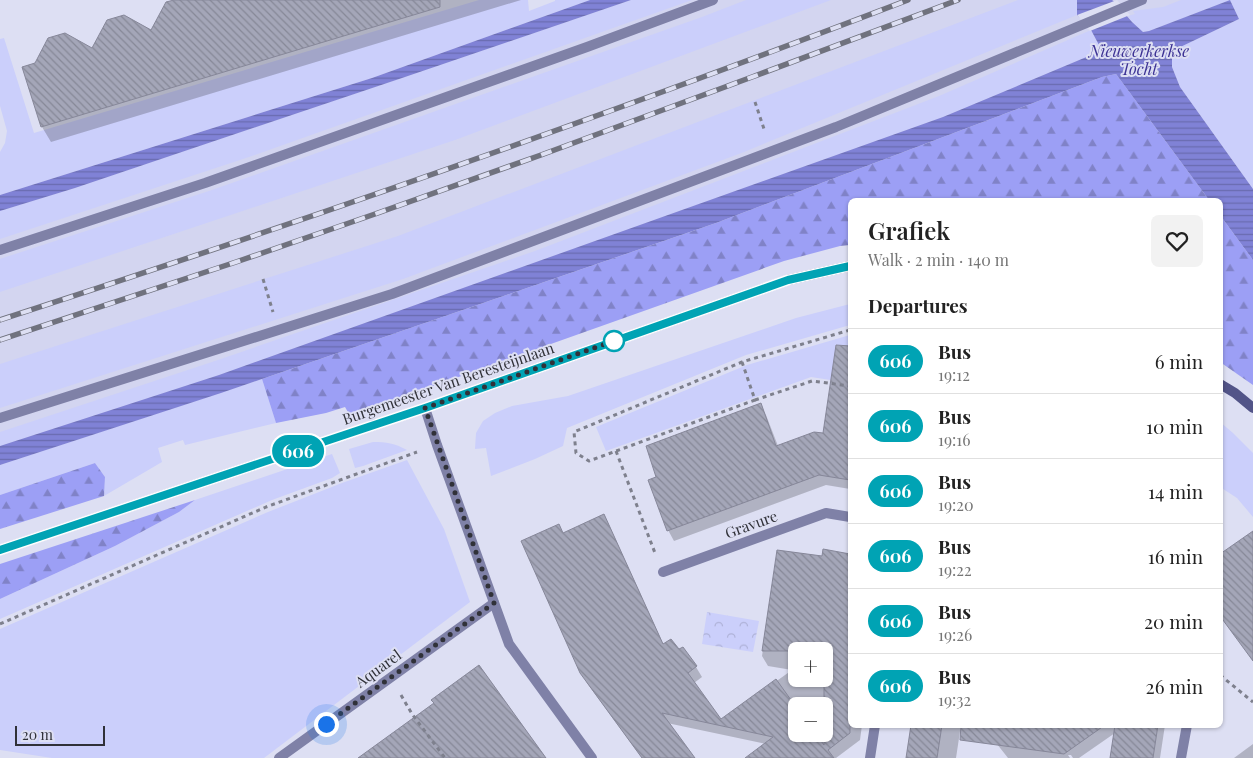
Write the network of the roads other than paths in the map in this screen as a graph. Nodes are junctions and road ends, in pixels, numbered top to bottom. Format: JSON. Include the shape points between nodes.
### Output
{"nodes":[{"id":1,"x":713,"y":0,"type":"edge"},
{"id":2,"x":1142,"y":0,"type":"edge"},
{"id":3,"x":0,"y":250,"type":"edge"},
{"id":4,"x":848,"y":266,"type":"edge"},
{"id":5,"x":1223,"y":386,"type":"edge"},
{"id":6,"x":425,"y":408,"type":"junction"},
{"id":7,"x":1253,"y":408,"type":"edge"},
{"id":8,"x":0,"y":418,"type":"edge"},
{"id":9,"x":848,"y":517,"type":"edge"},
{"id":10,"x":0,"y":550,"type":"edge"},
{"id":11,"x":663,"y":572,"type":"road end"},
{"id":12,"x":494,"y":603,"type":"junction"},
{"id":13,"x":875,"y":728,"type":"edge"},
{"id":14,"x":1187,"y":728,"type":"edge"},
{"id":15,"x":279,"y":758,"type":"edge"},
{"id":16,"x":592,"y":758,"type":"edge"},
{"id":17,"x":870,"y":758,"type":"edge"},
{"id":18,"x":1182,"y":758,"type":"edge"}],
"edges":[{"from":1,"to":3,"type":"street","via":[[214,179]]},
{"from":2,"to":8,"type":"street","via":[[836,127],[392,294]]},
{"from":4,"to":6,"type":"main road","name":"Burgemeester Van Beresteijnlaan","via":[[788,280]]},
{"from":5,"to":7,"type":"main road"},
{"from":6,"to":10,"type":"main road","name":"Burgemeester Van Beresteijnlaan"},
{"from":6,"to":12,"type":"street"},
{"from":9,"to":11,"type":"street","name":"Gravure","via":[[826,513]]},
{"from":12,"to":15,"type":"street","name":"Aquarel"},
{"from":12,"to":16,"type":"street","via":[[509,644]]},
{"from":13,"to":17,"type":"street"},
{"from":14,"to":18,"type":"street"}]}
